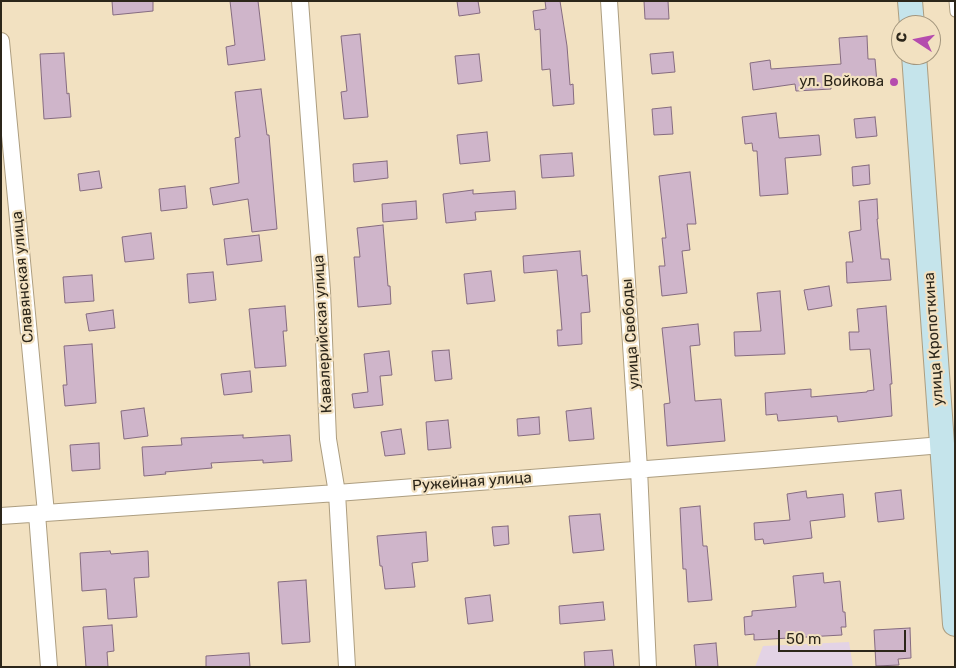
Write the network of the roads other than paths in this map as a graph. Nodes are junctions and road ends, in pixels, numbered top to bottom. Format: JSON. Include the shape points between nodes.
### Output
{"nodes":[{"id":1,"x":300,"y":1,"type":"edge"},
{"id":2,"x":609,"y":1,"type":"edge"},
{"id":3,"x":910,"y":1,"type":"edge"},
{"id":4,"x":954,"y":1,"type":"edge"},
{"id":5,"x":955,"y":12,"type":"edge"},
{"id":6,"x":911,"y":15,"type":"edge"},
{"id":7,"x":1,"y":41,"type":"edge"},
{"id":8,"x":915,"y":65,"type":"edge"},
{"id":9,"x":948,"y":444,"type":"edge"},
{"id":10,"x":639,"y":469,"type":"junction"},
{"id":11,"x":336,"y":493,"type":"junction"},
{"id":12,"x":41,"y":514,"type":"junction"},
{"id":13,"x":1,"y":516,"type":"edge"},
{"id":14,"x":955,"y":624,"type":"edge"},
{"id":15,"x":49,"y":667,"type":"edge"},
{"id":16,"x":347,"y":667,"type":"edge"},
{"id":17,"x":648,"y":667,"type":"edge"}],
"edges":[{"from":1,"to":11,"type":"street","name":"Кавалерийская улица","via":[[322,291],[328,439]]},
{"from":2,"to":10,"type":"street","name":"улица Свободы"},
{"from":3,"to":6,"type":"main road"},
{"from":4,"to":5,"type":"lane"},
{"from":7,"to":12,"type":"street","name":"Славянская улица"},
{"from":8,"to":9,"type":"main road","name":"улица Кропоткина"},
{"from":9,"to":10,"type":"street","name":"Ружейная улица"},
{"from":9,"to":14,"type":"main road","name":"улица Кропоткина"},
{"from":10,"to":11,"type":"street","name":"Ружейная улица"},
{"from":10,"to":17,"type":"street","name":"улица Свободы"},
{"from":11,"to":12,"type":"street","name":"Ружейная улица"},
{"from":11,"to":16,"type":"street","name":"Кавалерийская улица"},
{"from":12,"to":13,"type":"street","name":"Ружейная улица"},
{"from":12,"to":15,"type":"street","name":"Славянская улица"}]}
